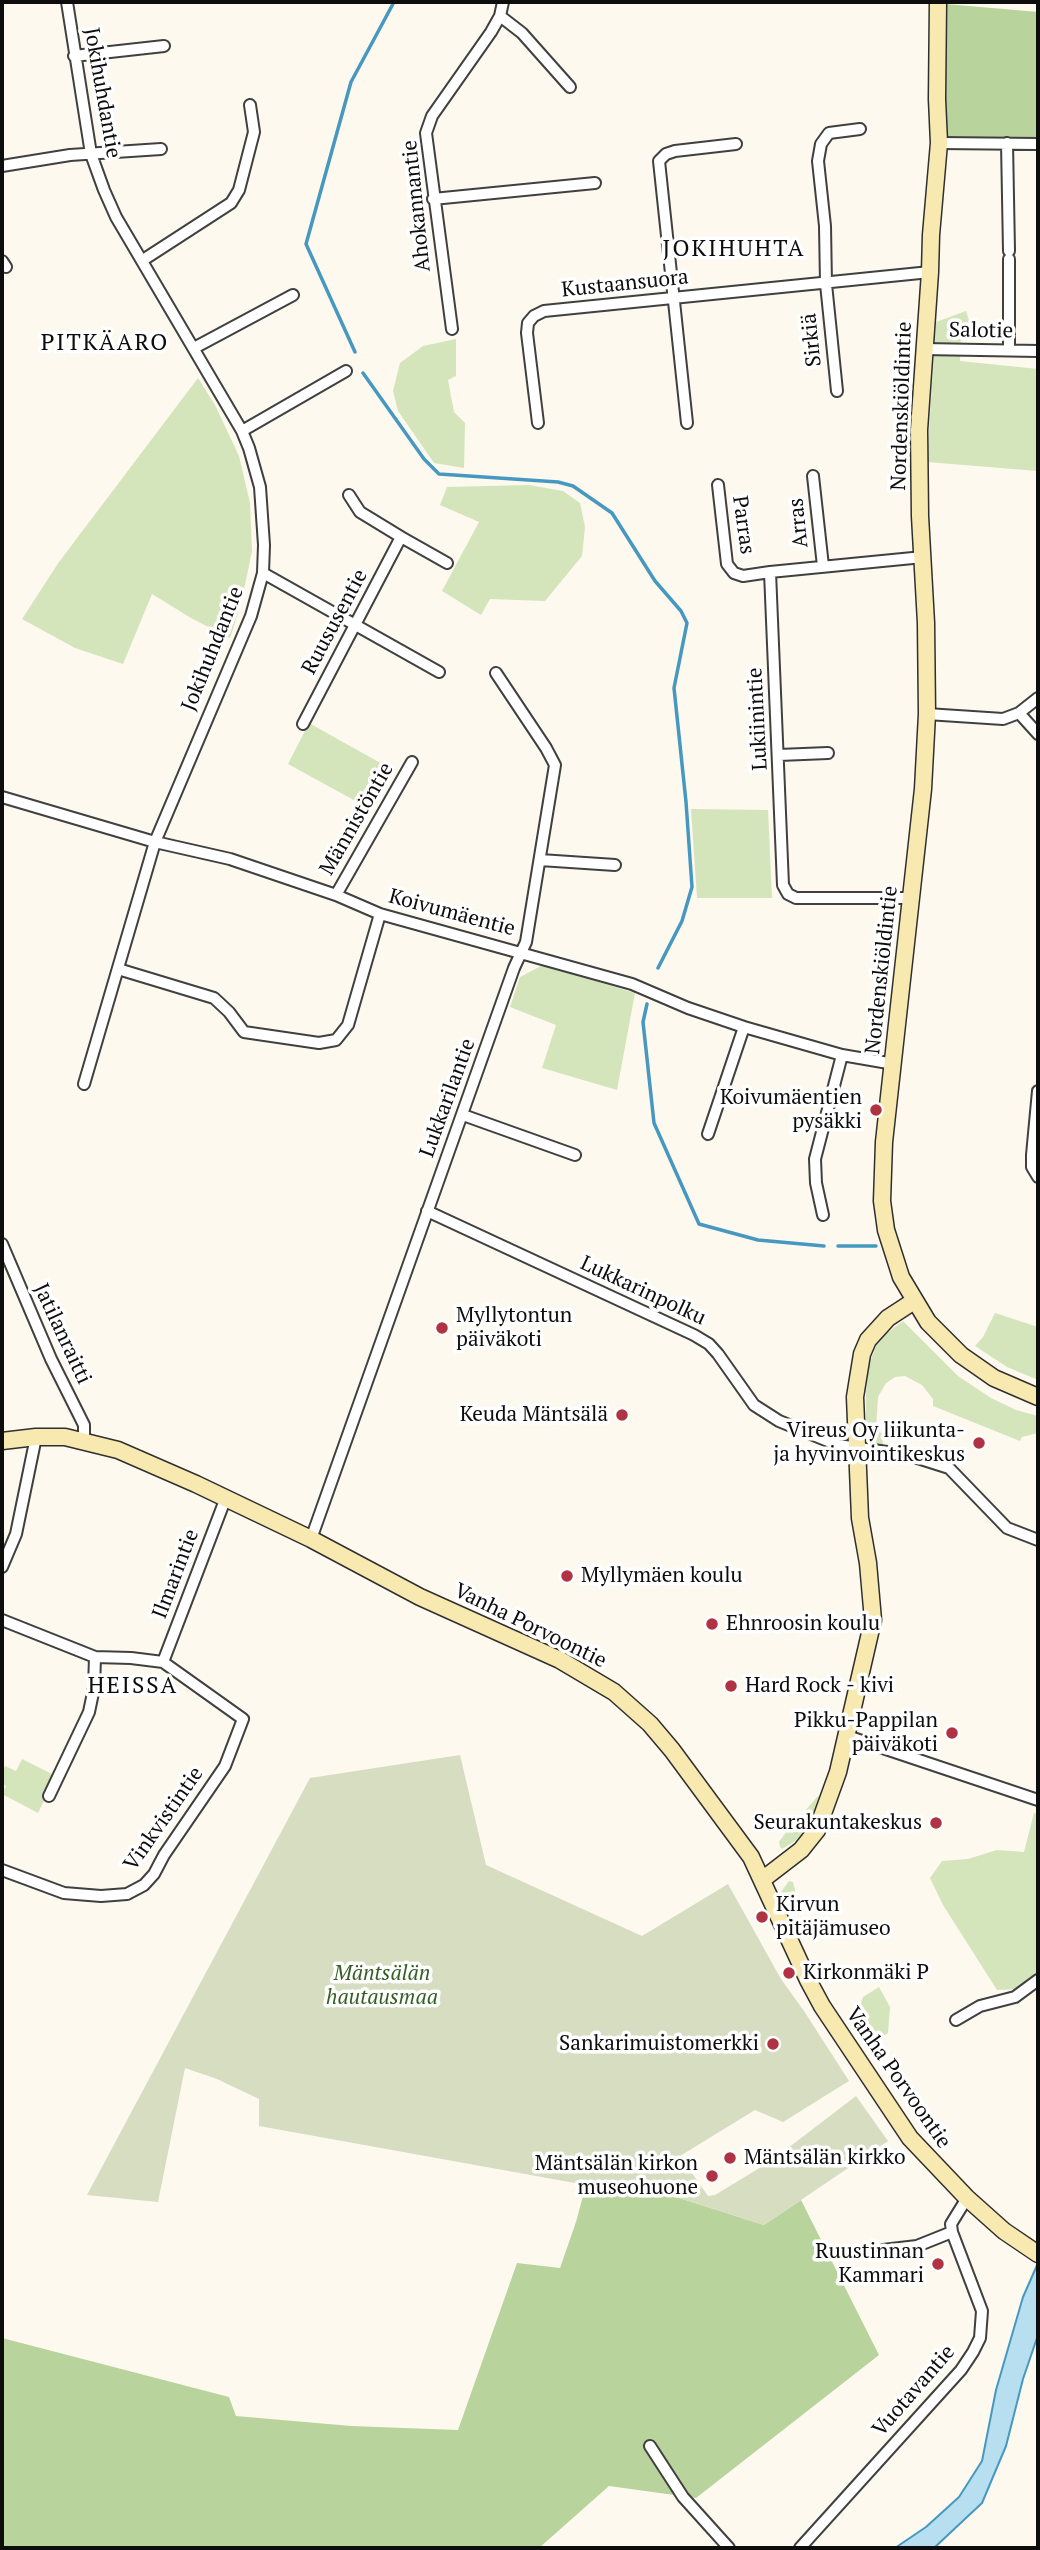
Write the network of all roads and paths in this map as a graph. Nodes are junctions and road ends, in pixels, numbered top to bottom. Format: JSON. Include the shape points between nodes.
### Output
{"nodes":[{"id":1,"x":67,"y":2,"type":"edge"},
{"id":2,"x":503,"y":2,"type":"edge"},
{"id":3,"x":938,"y":2,"type":"edge"},
{"id":4,"x":500,"y":16,"type":"junction"},
{"id":5,"x":164,"y":46,"type":"dead end"},
{"id":6,"x":74,"y":56,"type":"junction"},
{"id":7,"x":570,"y":87,"type":"dead end"},
{"id":8,"x":250,"y":105,"type":"dead end"},
{"id":9,"x":860,"y":129,"type":"dead end"},
{"id":10,"x":939,"y":143,"type":"junction"},
{"id":11,"x":1007,"y":143,"type":"junction"},
{"id":12,"x":736,"y":144,"type":"dead end"},
{"id":13,"x":1038,"y":144,"type":"edge"},
{"id":14,"x":161,"y":149,"type":"dead end"},
{"id":15,"x":91,"y":154,"type":"junction"},
{"id":16,"x":2,"y":166,"type":"edge"},
{"id":17,"x":595,"y":183,"type":"dead end"},
{"id":18,"x":433,"y":199,"type":"junction"},
{"id":19,"x":143,"y":260,"type":"junction"},
{"id":20,"x":930,"y":272,"type":"junction"},
{"id":21,"x":826,"y":284,"type":"junction"},
{"id":22,"x":293,"y":295,"type":"dead end"},
{"id":23,"x":673,"y":298,"type":"junction"},
{"id":24,"x":452,"y":329,"type":"dead end"},
{"id":25,"x":194,"y":348,"type":"junction"},
{"id":26,"x":923,"y":349,"type":"junction"},
{"id":27,"x":1009,"y":350,"type":"junction"},
{"id":28,"x":1038,"y":351,"type":"edge"},
{"id":29,"x":346,"y":371,"type":"dead end"},
{"id":30,"x":837,"y":391,"type":"dead end"},
{"id":31,"x":538,"y":423,"type":"dead end"},
{"id":32,"x":687,"y":423,"type":"dead end"},
{"id":33,"x":242,"y":431,"type":"junction"},
{"id":34,"x":813,"y":476,"type":"dead end"},
{"id":35,"x":718,"y":485,"type":"dead end"},
{"id":36,"x":349,"y":495,"type":"dead end"},
{"id":37,"x":401,"y":537,"type":"junction"},
{"id":38,"x":923,"y":557,"type":"junction"},
{"id":39,"x":447,"y":563,"type":"dead end"},
{"id":40,"x":823,"y":565,"type":"junction"},
{"id":41,"x":770,"y":572,"type":"junction"},
{"id":42,"x":262,"y":573,"type":"junction"},
{"id":43,"x":356,"y":624,"type":"junction"},
{"id":44,"x":439,"y":672,"type":"dead end"},
{"id":45,"x":496,"y":673,"type":"dead end"},
{"id":46,"x":1038,"y":698,"type":"edge"},
{"id":47,"x":1019,"y":713,"type":"junction"},
{"id":48,"x":927,"y":714,"type":"junction"},
{"id":49,"x":303,"y":724,"type":"dead end"},
{"id":50,"x":1038,"y":734,"type":"edge"},
{"id":51,"x":828,"y":753,"type":"dead end"},
{"id":52,"x":779,"y":755,"type":"junction"},
{"id":53,"x":412,"y":762,"type":"dead end"},
{"id":54,"x":2,"y":797,"type":"edge"},
{"id":55,"x":155,"y":842,"type":"junction"},
{"id":56,"x":540,"y":860,"type":"junction"},
{"id":57,"x":615,"y":865,"type":"dead end"},
{"id":58,"x":335,"y":895,"type":"junction"},
{"id":59,"x":910,"y":898,"type":"junction"},
{"id":60,"x":380,"y":914,"type":"junction"},
{"id":61,"x":523,"y":952,"type":"junction"},
{"id":62,"x":118,"y":969,"type":"junction"},
{"id":63,"x":744,"y":1027,"type":"junction"},
{"id":64,"x":842,"y":1055,"type":"junction"},
{"id":65,"x":894,"y":1064,"type":"junction"},
{"id":66,"x":85,"y":1084,"type":"dead end"},
{"id":67,"x":1038,"y":1090,"type":"edge"},
{"id":68,"x":463,"y":1115,"type":"junction"},
{"id":69,"x":708,"y":1134,"type":"dead end"},
{"id":70,"x":575,"y":1155,"type":"dead end"},
{"id":71,"x":1038,"y":1177,"type":"edge"},
{"id":72,"x":427,"y":1211,"type":"junction"},
{"id":73,"x":823,"y":1215,"type":"dead end"},
{"id":74,"x":2,"y":1244,"type":"edge"},
{"id":75,"x":914,"y":1301,"type":"junction"},
{"id":76,"x":1038,"y":1397,"type":"edge"},
{"id":77,"x":36,"y":1437,"type":"junction"},
{"id":78,"x":84,"y":1440,"type":"junction"},
{"id":79,"x":2,"y":1441,"type":"edge"},
{"id":80,"x":856,"y":1449,"type":"junction"},
{"id":81,"x":225,"y":1500,"type":"junction"},
{"id":82,"x":311,"y":1539,"type":"junction"},
{"id":83,"x":1038,"y":1540,"type":"edge"},
{"id":84,"x":2,"y":1567,"type":"edge"},
{"id":85,"x":2,"y":1620,"type":"edge"},
{"id":86,"x":95,"y":1657,"type":"junction"},
{"id":87,"x":163,"y":1662,"type":"junction"},
{"id":88,"x":847,"y":1736,"type":"junction"},
{"id":89,"x":49,"y":1796,"type":"dead end"},
{"id":90,"x":1038,"y":1800,"type":"edge"},
{"id":91,"x":2,"y":1870,"type":"edge"},
{"id":92,"x":762,"y":1880,"type":"junction"},
{"id":93,"x":1038,"y":1980,"type":"edge"},
{"id":94,"x":956,"y":2020,"type":"dead end"},
{"id":95,"x":967,"y":2198,"type":"junction"},
{"id":96,"x":952,"y":2232,"type":"junction"},
{"id":97,"x":883,"y":2250,"type":"dead end"},
{"id":98,"x":1038,"y":2254,"type":"edge"},
{"id":99,"x":650,"y":2446,"type":"dead end"},
{"id":100,"x":729,"y":2548,"type":"edge"},
{"id":101,"x":800,"y":2548,"type":"edge"}],
"edges":[{"from":1,"to":6,"type":"street","name":"Jokihuhdantie"},
{"from":2,"to":4,"type":"street","name":"Ahokannantie"},
{"from":3,"to":10,"type":"main road","name":"Nordenskiöldintie"},
{"from":4,"to":7,"type":"street","via":[[522,33]]},
{"from":4,"to":18,"type":"street","name":"Ahokannantie","via":[[432,116],[426,133]]},
{"from":5,"to":6,"type":"street"},
{"from":6,"to":15,"type":"street","name":"Jokihuhdantie"},
{"from":8,"to":19,"type":"street","via":[[254,132],[239,190],[231,203]]},
{"from":9,"to":21,"type":"street","name":"Sirkiä","via":[[829,133],[821,144],[818,161]]},
{"from":10,"to":11,"type":"street"},
{"from":10,"to":20,"type":"main road","name":"Nordenskiöldintie"},
{"from":11,"to":13,"type":"street"},
{"from":11,"to":27,"type":"street"},
{"from":12,"to":23,"type":"street","via":[[675,150],[659,161]]},
{"from":14,"to":15,"type":"street"},
{"from":15,"to":16,"type":"street"},
{"from":15,"to":19,"type":"street","name":"Jokihuhdantie","via":[[116,217]]},
{"from":17,"to":18,"type":"street"},
{"from":18,"to":24,"type":"street","name":"Ahokannantie"},
{"from":19,"to":25,"type":"street","name":"Jokihuhdantie"},
{"from":20,"to":21,"type":"street","name":"Kustaansuora"},
{"from":20,"to":26,"type":"main road","name":"Nordenskiöldintie"},
{"from":21,"to":23,"type":"street","name":"Kustaansuora"},
{"from":21,"to":30,"type":"street","name":"Sirkiä"},
{"from":22,"to":25,"type":"street"},
{"from":23,"to":31,"type":"street","name":"Kustaansuora","via":[[544,311],[534,316],[527,333]]},
{"from":23,"to":32,"type":"street"},
{"from":25,"to":33,"type":"street","name":"Jokihuhdantie"},
{"from":26,"to":27,"type":"street","name":"Salotie"},
{"from":26,"to":38,"type":"main road","name":"Nordenskiöldintie","via":[[919,430]]},
{"from":27,"to":28,"type":"street","name":"Salotie"},
{"from":29,"to":33,"type":"street"},
{"from":33,"to":42,"type":"street","name":"Jokihuhdantie","via":[[260,487]]},
{"from":34,"to":40,"type":"street","name":"Arras"},
{"from":35,"to":41,"type":"street","name":"Parras","via":[[727,564],[743,576]]},
{"from":36,"to":37,"type":"street","via":[[359,512]]},
{"from":37,"to":39,"type":"street"},
{"from":37,"to":43,"type":"street","name":"Ruususentie"},
{"from":38,"to":40,"type":"street"},
{"from":38,"to":48,"type":"main road","name":"Nordenskiöldintie"},
{"from":40,"to":41,"type":"street"},
{"from":41,"to":52,"type":"street","name":"Lukiinintie"},
{"from":42,"to":43,"type":"street"},
{"from":42,"to":55,"type":"street","name":"Jokihuhdantie","via":[[251,616]]},
{"from":43,"to":44,"type":"street"},
{"from":43,"to":49,"type":"street","name":"Ruususentie"},
{"from":45,"to":56,"type":"street","name":"Lukkarilantie","via":[[555,765]]},
{"from":46,"to":47,"type":"street"},
{"from":47,"to":48,"type":"street","via":[[1003,719]]},
{"from":47,"to":50,"type":"street"},
{"from":48,"to":59,"type":"main road","name":"Nordenskiöldintie"},
{"from":51,"to":52,"type":"street"},
{"from":52,"to":59,"type":"street","name":"Lukiinintie","via":[[783,885],[788,894],[807,899]]},
{"from":53,"to":58,"type":"street","name":"Männistöntie"},
{"from":54,"to":55,"type":"street","name":"Koivumäentie"},
{"from":55,"to":58,"type":"street","name":"Koivumäentie","via":[[230,859]]},
{"from":55,"to":62,"type":"street","name":"Jokihuhdantie"},
{"from":56,"to":57,"type":"street"},
{"from":56,"to":61,"type":"street","name":"Lukkarilantie"},
{"from":58,"to":60,"type":"street","name":"Koivumäentie"},
{"from":59,"to":65,"type":"main road","name":"Nordenskiöldintie"},
{"from":60,"to":61,"type":"street","name":"Koivumäentie"},
{"from":60,"to":62,"type":"street","via":[[348,1025],[336,1040],[319,1043],[244,1032],[214,998]]},
{"from":61,"to":63,"type":"street","name":"Koivumäentie","via":[[632,984]]},
{"from":61,"to":68,"type":"street","name":"Lukkarilantie"},
{"from":62,"to":66,"type":"street","name":"Jokihuhdantie"},
{"from":63,"to":64,"type":"street","name":"Koivumäentie"},
{"from":63,"to":69,"type":"street"},
{"from":64,"to":65,"type":"street","name":"Koivumäentie"},
{"from":64,"to":73,"type":"street","via":[[815,1159]]},
{"from":65,"to":75,"type":"main road","name":"Nordenskiöldintie","via":[[884,1142],[884,1218],[901,1277]]},
{"from":67,"to":71,"type":"street","via":[[1032,1167]]},
{"from":68,"to":70,"type":"street"},
{"from":68,"to":72,"type":"street","name":"Lukkarilantie"},
{"from":72,"to":80,"type":"street","name":"Lukkarinpolku","via":[[694,1335],[709,1344],[754,1405],[766,1414]]},
{"from":72,"to":82,"type":"street","name":"Lukkarilantie"},
{"from":74,"to":78,"type":"street","name":"Jatilanraitti","via":[[84,1425]]},
{"from":75,"to":76,"type":"main road","name":"Nordenskiöldintie","via":[[961,1355],[994,1378]]},
{"from":75,"to":80,"type":"main road","via":[[878,1327],[862,1354],[855,1397]]},
{"from":77,"to":78,"type":"main road","name":"Vanha Porvoontie"},
{"from":77,"to":79,"type":"main road","name":"Vanha Porvoontie"},
{"from":77,"to":84,"type":"street","via":[[16,1534]]},
{"from":78,"to":81,"type":"main road","name":"Vanha Porvoontie","via":[[118,1450]]},
{"from":80,"to":83,"type":"street","name":"Lukkarinpolku","via":[[908,1455],[949,1468],[1007,1528]]},
{"from":80,"to":88,"type":"main road","via":[[873,1620]]},
{"from":81,"to":82,"type":"main road","name":"Vanha Porvoontie"},
{"from":81,"to":87,"type":"street","name":"Ilmarintie"},
{"from":82,"to":92,"type":"main road","name":"Vanha Porvoontie","via":[[420,1597],[560,1660],[614,1692],[672,1750],[738,1836]]},
{"from":85,"to":86,"type":"street"},
{"from":86,"to":87,"type":"street"},
{"from":86,"to":89,"type":"street","via":[[89,1712]]},
{"from":87,"to":91,"type":"street","name":"Vinkvistintie","via":[[243,1719],[225,1766],[154,1874],[127,1894],[101,1896],[64,1893]]},
{"from":88,"to":90,"type":"street"},
{"from":88,"to":92,"type":"main road","via":[[817,1830],[802,1850]]},
{"from":92,"to":95,"type":"main road","name":"Vanha Porvoontie","via":[[822,2006],[910,2138]]},
{"from":93,"to":94,"type":"street","via":[[1015,1997],[980,2006]]},
{"from":95,"to":96,"type":"street","via":[[953,2219]]},
{"from":95,"to":98,"type":"main road","name":"Vanha Porvoontie"},
{"from":96,"to":97,"type":"street","via":[[917,2246]]},
{"from":96,"to":101,"type":"street","name":"Vuotavantie","via":[[982,2311],[980,2338],[961,2370]]},
{"from":99,"to":100,"type":"street","via":[[683,2497]]}]}
